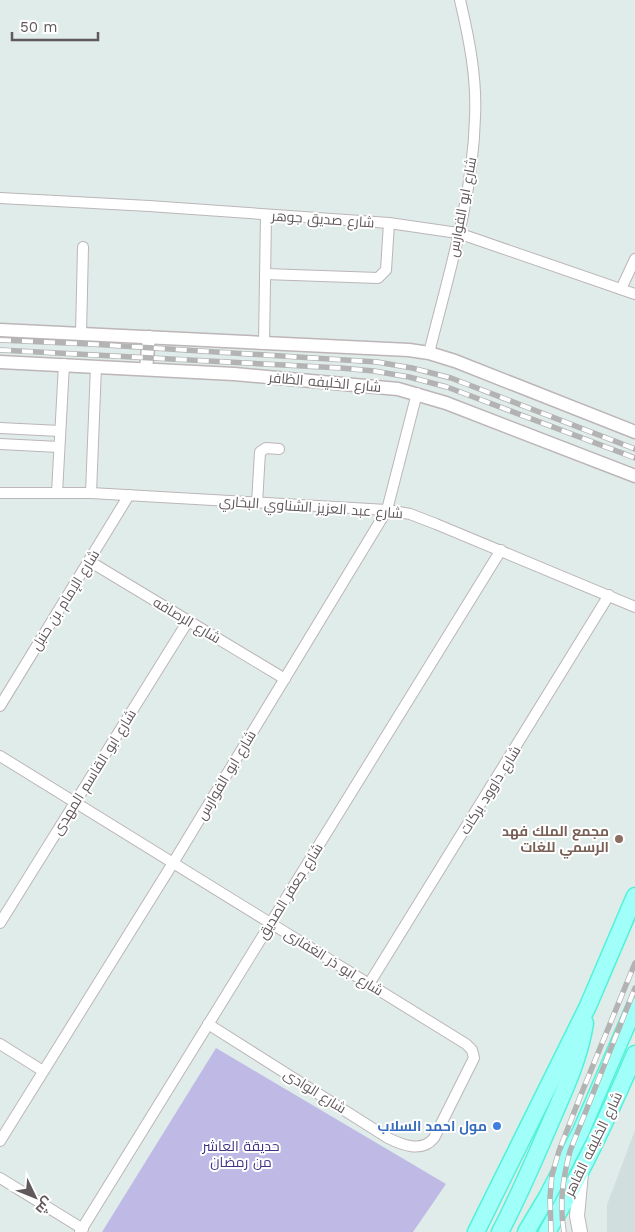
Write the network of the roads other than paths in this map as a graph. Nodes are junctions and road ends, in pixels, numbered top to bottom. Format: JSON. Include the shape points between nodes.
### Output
{"nodes":[{"id":1,"x":460,"y":0,"type":"edge"},
{"id":2,"x":0,"y":198,"type":"edge"},
{"id":3,"x":266,"y":214,"type":"junction"},
{"id":4,"x":390,"y":223,"type":"junction"},
{"id":5,"x":458,"y":233,"type":"junction"},
{"id":6,"x":83,"y":247,"type":"dead end"},
{"id":7,"x":635,"y":258,"type":"edge"},
{"id":8,"x":265,"y":274,"type":"junction"},
{"id":9,"x":621,"y":289,"type":"junction"},
{"id":10,"x":635,"y":294,"type":"edge"},
{"id":11,"x":0,"y":330,"type":"edge"},
{"id":12,"x":81,"y":334,"type":"junction"},
{"id":13,"x":149,"y":337,"type":"junction"},
{"id":14,"x":264,"y":344,"type":"junction"},
{"id":15,"x":429,"y":353,"type":"junction"},
{"id":16,"x":0,"y":362,"type":"edge"},
{"id":17,"x":64,"y":364,"type":"junction"},
{"id":18,"x":96,"y":366,"type":"junction"},
{"id":19,"x":146,"y":369,"type":"junction"},
{"id":20,"x":417,"y":393,"type":"junction"},
{"id":21,"x":0,"y":428,"type":"edge"},
{"id":22,"x":60,"y":431,"type":"junction"},
{"id":23,"x":635,"y":432,"type":"edge"},
{"id":24,"x":0,"y":444,"type":"edge"},
{"id":25,"x":59,"y":447,"type":"junction"},
{"id":26,"x":278,"y":449,"type":"dead end"},
{"id":27,"x":635,"y":476,"type":"edge"},
{"id":28,"x":57,"y":492,"type":"junction"},
{"id":29,"x":0,"y":493,"type":"edge"},
{"id":30,"x":91,"y":493,"type":"junction"},
{"id":31,"x":129,"y":495,"type":"junction"},
{"id":32,"x":257,"y":503,"type":"junction"},
{"id":33,"x":387,"y":510,"type":"junction"},
{"id":34,"x":501,"y":550,"type":"junction"},
{"id":35,"x":89,"y":562,"type":"junction"},
{"id":36,"x":609,"y":595,"type":"junction"},
{"id":37,"x":635,"y":607,"type":"edge"},
{"id":38,"x":188,"y":621,"type":"junction"},
{"id":39,"x":284,"y":679,"type":"junction"},
{"id":40,"x":0,"y":706,"type":"edge"},
{"id":41,"x":0,"y":756,"type":"edge"},
{"id":42,"x":76,"y":803,"type":"junction"},
{"id":43,"x":173,"y":863,"type":"junction"},
{"id":44,"x":635,"y":896,"type":"edge"},
{"id":45,"x":0,"y":923,"type":"edge"},
{"id":46,"x":270,"y":923,"type":"junction"},
{"id":47,"x":369,"y":984,"type":"junction"},
{"id":48,"x":588,"y":1006,"type":"junction"},
{"id":49,"x":635,"y":1006,"type":"edge"},
{"id":50,"x":208,"y":1024,"type":"junction"},
{"id":51,"x":0,"y":1044,"type":"edge"},
{"id":52,"x":635,"y":1054,"type":"edge"},
{"id":53,"x":43,"y":1071,"type":"junction"},
{"id":54,"x":0,"y":1141,"type":"edge"},
{"id":55,"x":426,"y":1145,"type":"joint"},
{"id":56,"x":582,"y":1169,"type":"junction"},
{"id":57,"x":0,"y":1178,"type":"edge"},
{"id":58,"x":82,"y":1230,"type":"edge"},
{"id":59,"x":476,"y":1232,"type":"edge"},
{"id":60,"x":500,"y":1232,"type":"edge"},
{"id":61,"x":526,"y":1232,"type":"edge"},
{"id":62,"x":547,"y":1232,"type":"edge"},
{"id":63,"x":580,"y":1232,"type":"edge"}],
"edges":[{"from":1,"to":5,"type":"street","name":"شارع ابو الفوارس","via":[[473,68],[476,116],[468,193]]},
{"from":2,"to":3,"type":"street","name":"شارع صديق جوهر"},
{"from":3,"to":4,"type":"street","name":"شارع صديق جوهر"},
{"from":3,"to":8,"type":"street"},
{"from":4,"to":5,"type":"street","name":"شارع صديق جوهر"},
{"from":4,"to":8,"type":"street","via":[[386,270],[378,278]]},
{"from":5,"to":9,"type":"street","name":"شارع صديق جوهر"},
{"from":5,"to":15,"type":"street","name":"شارع ابو الفوارس"},
{"from":6,"to":12,"type":"street"},
{"from":7,"to":9,"type":"street"},
{"from":8,"to":14,"type":"street"},
{"from":9,"to":10,"type":"street","name":"شارع صديق جوهر"},
{"from":11,"to":12,"type":"street"},
{"from":12,"to":13,"type":"street"},
{"from":13,"to":14,"type":"street"},
{"from":13,"to":19,"type":"street"},
{"from":14,"to":15,"type":"street","via":[[392,348]]},
{"from":15,"to":23,"type":"street"},
{"from":16,"to":17,"type":"street","name":"شارع الخليفه الظافر"},
{"from":17,"to":18,"type":"street","name":"شارع الخليفه الظافر"},
{"from":17,"to":22,"type":"street"},
{"from":18,"to":19,"type":"street","name":"شارع الخليفه الظافر"},
{"from":18,"to":30,"type":"street"},
{"from":19,"to":20,"type":"street","name":"شارع الخليفه الظافر","via":[[380,386]]},
{"from":20,"to":27,"type":"street","name":"شارع الخليفه الظافر"},
{"from":20,"to":33,"type":"street","name":"شارع ابو الفوارس"},
{"from":21,"to":22,"type":"street"},
{"from":22,"to":25,"type":"street"},
{"from":24,"to":25,"type":"street"},
{"from":25,"to":28,"type":"street"},
{"from":26,"to":32,"type":"street","via":[[266,448],[260,452]]},
{"from":28,"to":29,"type":"street","name":"شارع عبد العزيز الشناوي البخاري"},
{"from":28,"to":30,"type":"street","name":"شارع عبد العزيز الشناوي البخاري"},
{"from":30,"to":31,"type":"street","name":"شارع عبد العزيز الشناوي البخاري"},
{"from":31,"to":32,"type":"street","name":"شارع عبد العزيز الشناوي البخاري"},
{"from":31,"to":35,"type":"street","name":"شارع الإمام بن حنبل"},
{"from":32,"to":33,"type":"street","name":"شارع عبد العزيز الشناوي البخاري"},
{"from":33,"to":34,"type":"street","name":"شارع عبد العزيز الشناوي البخاري","via":[[422,518]]},
{"from":33,"to":39,"type":"street","name":"شارع ابو الفوارس"},
{"from":34,"to":36,"type":"street","name":"شارع عبد العزيز الشناوي البخاري"},
{"from":34,"to":46,"type":"street","name":"شارع جعفر الصديق"},
{"from":35,"to":38,"type":"street","name":"شارع الرصافه"},
{"from":35,"to":40,"type":"street","name":"شارع الإمام بن حنبل"},
{"from":36,"to":37,"type":"street","name":"شارع عبد العزيز الشناوي البخاري"},
{"from":36,"to":47,"type":"street","name":"شارع داوود بركات"},
{"from":38,"to":39,"type":"street","name":"شارع الرصافه"},
{"from":38,"to":42,"type":"street","name":"شارع ابو القاسم المهدى"},
{"from":39,"to":43,"type":"street","name":"شارع ابو الفوارس"},
{"from":41,"to":42,"type":"street","name":"شارع ابو ذر الغفارى"},
{"from":42,"to":43,"type":"street","name":"شارع ابو ذر الغفارى"},
{"from":42,"to":45,"type":"street","name":"شارع ابو القاسم المهدى"},
{"from":43,"to":46,"type":"street","name":"شارع ابو ذر الغفارى"},
{"from":43,"to":53,"type":"street","name":"شارع ابو الفوارس"},
{"from":44,"to":48,"type":"main road"},
{"from":46,"to":47,"type":"street","name":"شارع ابو ذر الغفارى"},
{"from":46,"to":50,"type":"street","name":"شارع جعفر الصديق"},
{"from":47,"to":55,"type":"street","name":"شارع ابو ذر الغفارى","via":[[466,1044],[474,1054],[474,1062],[434,1138]]},
{"from":48,"to":59,"type":"main road"},
{"from":48,"to":60,"type":"main road","via":[[582,1044],[574,1068]]},
{"from":49,"to":61,"type":"main road","via":[[581,1131]]},
{"from":50,"to":55,"type":"street","name":"شارع الوادى","via":[[388,1138],[404,1145]]},
{"from":50,"to":58,"type":"street","name":"شارع جعفر الصديق"},
{"from":51,"to":53,"type":"street"},
{"from":52,"to":56,"type":"main road","name":"شارع الخليفه القاهر"},
{"from":53,"to":54,"type":"street","name":"شارع ابو الفوارس"},
{"from":56,"to":62,"type":"main road","name":"شارع الخليفه القاهر"},
{"from":56,"to":63,"type":"main road","via":[[577,1216]]},
{"from":57,"to":58,"type":"street"}]}
